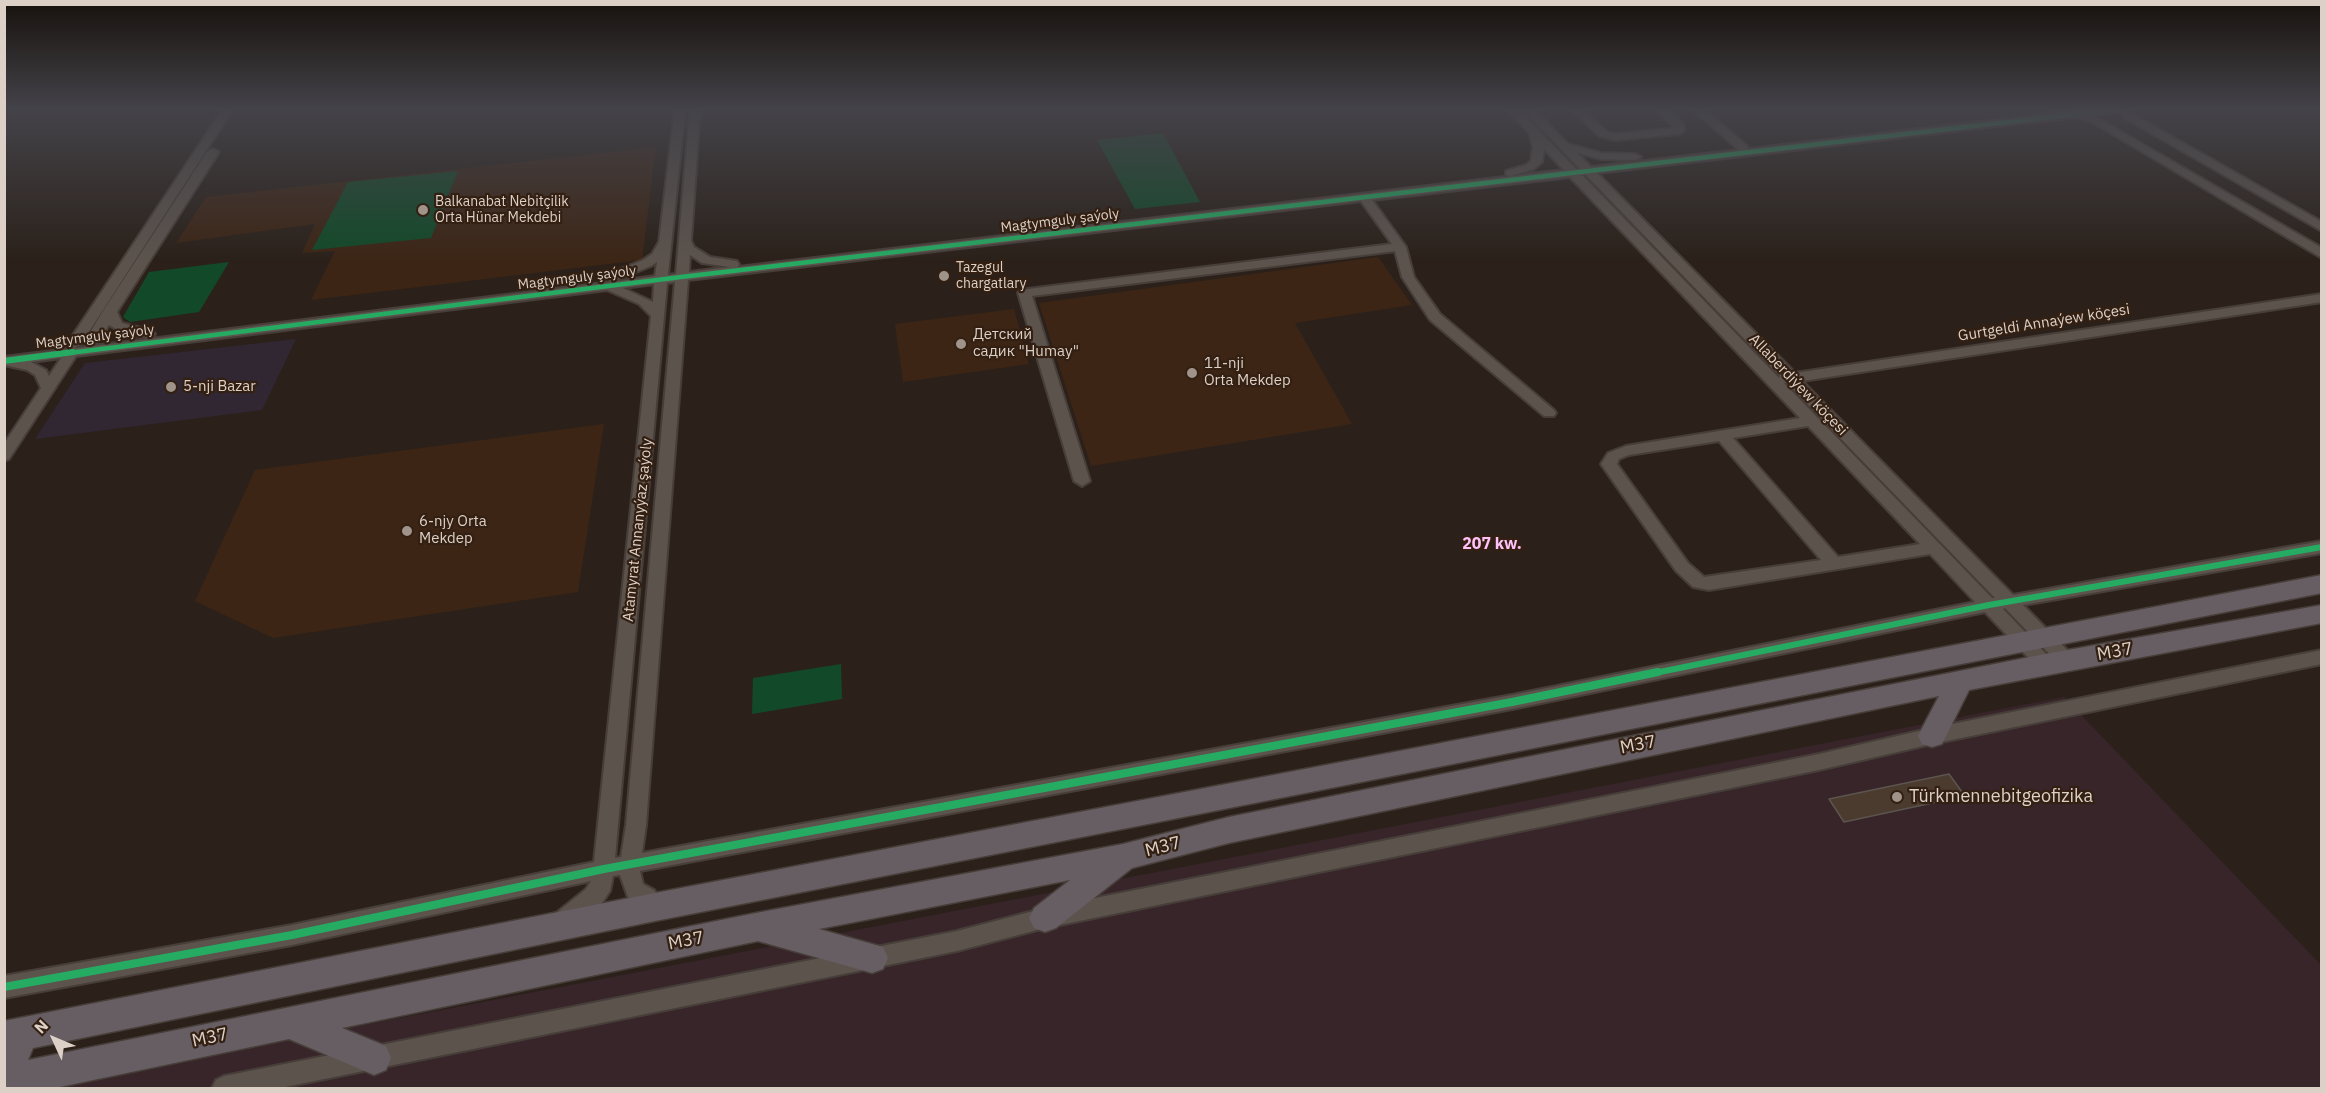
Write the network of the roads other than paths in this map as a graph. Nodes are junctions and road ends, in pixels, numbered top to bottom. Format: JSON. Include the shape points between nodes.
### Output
{"nodes":[{"id":1,"x":193,"y":160,"type":"edge"},
{"id":2,"x":208,"y":160,"type":"edge"},
{"id":3,"x":675,"y":160,"type":"edge"},
{"id":4,"x":691,"y":160,"type":"edge"},
{"id":5,"x":1537,"y":160,"type":"edge"},
{"id":6,"x":1570,"y":160,"type":"edge"},
{"id":7,"x":1573,"y":160,"type":"edge"},
{"id":8,"x":1640,"y":160,"type":"edge"},
{"id":9,"x":1655,"y":160,"type":"edge"},
{"id":10,"x":2163,"y":160,"type":"edge"},
{"id":11,"x":2205,"y":160,"type":"edge"},
{"id":12,"x":1579,"y":169,"type":"junction"},
{"id":13,"x":1502,"y":176,"type":"junction"},
{"id":14,"x":1520,"y":179,"type":"junction"},
{"id":15,"x":1365,"y":197,"type":"junction"},
{"id":16,"x":1600,"y":200,"type":"junction"},
{"id":17,"x":2322,"y":227,"type":"edge"},
{"id":18,"x":666,"y":241,"type":"junction"},
{"id":19,"x":685,"y":241,"type":"junction"},
{"id":20,"x":1400,"y":247,"type":"junction"},
{"id":21,"x":2322,"y":254,"type":"edge"},
{"id":22,"x":733,"y":264,"type":"junction"},
{"id":23,"x":681,"y":274,"type":"junction"},
{"id":24,"x":662,"y":276,"type":"junction"},
{"id":25,"x":608,"y":282,"type":"junction"},
{"id":26,"x":2322,"y":298,"type":"edge"},
{"id":27,"x":110,"y":311,"type":"junction"},
{"id":28,"x":657,"y":314,"type":"junction"},
{"id":29,"x":148,"y":334,"type":"junction"},
{"id":30,"x":92,"y":341,"type":"junction"},
{"id":31,"x":73,"y":348,"type":"junction"},
{"id":32,"x":4,"y":352,"type":"edge"},
{"id":33,"x":4,"y":362,"type":"edge"},
{"id":34,"x":1791,"y":378,"type":"junction"},
{"id":35,"x":1772,"y":381,"type":"junction"},
{"id":36,"x":49,"y":389,"type":"junction"},
{"id":37,"x":1549,"y":413,"type":"dead end"},
{"id":38,"x":1810,"y":421,"type":"junction"},
{"id":39,"x":1722,"y":435,"type":"junction"},
{"id":40,"x":4,"y":456,"type":"edge"},
{"id":41,"x":1082,"y":481,"type":"dead end"},
{"id":42,"x":2322,"y":547,"type":"edge"},
{"id":43,"x":1934,"y":548,"type":"junction"},
{"id":44,"x":1834,"y":564,"type":"junction"},
{"id":45,"x":2322,"y":584,"type":"edge"},
{"id":46,"x":1998,"y":603,"type":"junction"},
{"id":47,"x":2322,"y":614,"type":"edge"},
{"id":48,"x":2045,"y":651,"type":"junction"},
{"id":49,"x":2322,"y":657,"type":"edge"},
{"id":50,"x":1960,"y":681,"type":"junction"},
{"id":51,"x":1932,"y":736,"type":"junction"},
{"id":52,"x":1123,"y":856,"type":"junction"},
{"id":53,"x":630,"y":864,"type":"junction"},
{"id":54,"x":604,"y":868,"type":"junction"},
{"id":55,"x":655,"y":907,"type":"junction"},
{"id":56,"x":1045,"y":918,"type":"junction"},
{"id":57,"x":756,"y":927,"type":"junction"},
{"id":58,"x":554,"y":929,"type":"junction"},
{"id":59,"x":872,"y":958,"type":"junction"},
{"id":60,"x":4,"y":987,"type":"edge"},
{"id":61,"x":286,"y":1022,"type":"junction"},
{"id":62,"x":13,"y":1037,"type":"edge"},
{"id":63,"x":374,"y":1058,"type":"junction"},
{"id":64,"x":4,"y":1076,"type":"edge"},
{"id":65,"x":4,"y":1082,"type":"edge"},
{"id":66,"x":224,"y":1089,"type":"edge"}],
"edges":[{"from":1,"to":31,"type":"street"},
{"from":2,"to":27,"type":"street"},
{"from":3,"to":18,"type":"street","name":"Atamyrat Annanyýaz şaýoly"},
{"from":4,"to":19,"type":"street","name":"Atamyrat Annanyýaz şaýoly"},
{"from":5,"to":13,"type":"street","via":[[1530,167]]},
{"from":6,"to":12,"type":"street","name":"Allaberdiýew köçesi"},
{"from":7,"to":12,"type":"street","name":"Allaberdiýew köçesi"},
{"from":8,"to":12,"type":"street","name":"Magtymguly şaýoly"},
{"from":9,"to":12,"type":"street","name":"Magtymguly şaýoly"},
{"from":10,"to":21,"type":"street"},
{"from":11,"to":17,"type":"street"},
{"from":12,"to":13,"type":"street","name":"Magtymguly şaýoly"},
{"from":12,"to":14,"type":"street","name":"Magtymguly şaýoly"},
{"from":12,"to":16,"type":"street","name":"Allaberdiýew köçesi"},
{"from":12,"to":34,"type":"street","name":"Allaberdiýew köçesi"},
{"from":13,"to":22,"type":"street","name":"Magtymguly şaýoly"},
{"from":14,"to":15,"type":"street","name":"Magtymguly şaýoly"},
{"from":14,"to":16,"type":"street","via":[[1561,183]]},
{"from":15,"to":20,"type":"street"},
{"from":15,"to":23,"type":"street","name":"Magtymguly şaýoly"},
{"from":16,"to":35,"type":"street","name":"Allaberdiýew köçesi"},
{"from":18,"to":24,"type":"street","name":"Atamyrat Annanyýaz şaýoly"},
{"from":18,"to":25,"type":"street","via":[[657,256]]},
{"from":19,"to":22,"type":"street","via":[[689,249],[706,260]]},
{"from":19,"to":23,"type":"street","name":"Atamyrat Annanyýaz şaýoly"},
{"from":20,"to":37,"type":"street","via":[[1408,278],[1435,317]]},
{"from":20,"to":41,"type":"street","via":[[1025,293]]},
{"from":22,"to":23,"type":"street","name":"Magtymguly şaýoly"},
{"from":23,"to":24,"type":"street","name":"Magtymguly şaýoly"},
{"from":23,"to":53,"type":"street","name":"Atamyrat Annanyýaz şaýoly"},
{"from":24,"to":25,"type":"street","name":"Magtymguly şaýoly"},
{"from":24,"to":28,"type":"street","name":"Atamyrat Annanyýaz şaýoly"},
{"from":25,"to":28,"type":"street","via":[[644,301]]},
{"from":25,"to":29,"type":"street","name":"Magtymguly şaýoly"},
{"from":25,"to":31,"type":"street","name":"Magtymguly şaýoly"},
{"from":26,"to":34,"type":"street","name":"Gurtgeldi Annaýew köçesi"},
{"from":27,"to":29,"type":"street","via":[[116,325]]},
{"from":27,"to":30,"type":"street"},
{"from":28,"to":54,"type":"street","name":"Atamyrat Annanyýaz şaýoly"},
{"from":29,"to":30,"type":"street","name":"Magtymguly şaýoly"},
{"from":30,"to":31,"type":"street","name":"Magtymguly şaýoly"},
{"from":31,"to":32,"type":"street","name":"Magtymguly şaýoly"},
{"from":31,"to":33,"type":"street","name":"Magtymguly şaýoly"},
{"from":31,"to":36,"type":"street"},
{"from":33,"to":36,"type":"street","via":[[31,366],[41,373]]},
{"from":34,"to":35,"type":"street","name":"Gurtgeldi Annaýew köçesi"},
{"from":34,"to":46,"type":"street","name":"Allaberdiýew köçesi"},
{"from":35,"to":38,"type":"street","name":"Allaberdiýew köçesi"},
{"from":36,"to":40,"type":"street"},
{"from":38,"to":39,"type":"street"},
{"from":38,"to":43,"type":"street","name":"Allaberdiýew köçesi"},
{"from":39,"to":44,"type":"street"},
{"from":39,"to":44,"type":"street","via":[[1626,451],[1613,456],[1609,464],[1689,575],[1699,583],[1709,584]]},
{"from":42,"to":46,"type":"street"},
{"from":43,"to":44,"type":"street"},
{"from":43,"to":46,"type":"street","name":"Allaberdiýew köçesi"},
{"from":45,"to":48,"type":"highway","name":"M37","number":"M37"},
{"from":46,"to":48,"type":"street","name":"Allaberdiýew köçesi"},
{"from":46,"to":48,"type":"street","name":"Allaberdiýew köçesi"},
{"from":46,"to":53,"type":"street","via":[[1512,702]]},
{"from":47,"to":48,"type":"highway","name":"M37","number":"M37"},
{"from":48,"to":50,"type":"highway","name":"M37","number":"M37"},
{"from":48,"to":55,"type":"highway","name":"M37","number":"M37"},
{"from":49,"to":51,"type":"street"},
{"from":50,"to":51,"type":"highway"},
{"from":50,"to":52,"type":"highway","name":"M37","number":"M37","via":[[1229,830]]},
{"from":51,"to":56,"type":"street"},
{"from":52,"to":56,"type":"highway"},
{"from":52,"to":57,"type":"highway","name":"M37","number":"M37"},
{"from":53,"to":54,"type":"street"},
{"from":53,"to":55,"type":"street","name":"Atamyrat Annanyýaz şaýoly","via":[[635,890]]},
{"from":54,"to":58,"type":"street","name":"Atamyrat Annanyýaz şaýoly","via":[[594,896]]},
{"from":54,"to":60,"type":"street","via":[[292,935]]},
{"from":55,"to":58,"type":"highway","name":"M37","number":"M37"},
{"from":56,"to":59,"type":"street"},
{"from":57,"to":59,"type":"highway"},
{"from":57,"to":61,"type":"highway","name":"M37","number":"M37"},
{"from":58,"to":62,"type":"highway","name":"M37","number":"M37"},
{"from":59,"to":63,"type":"street"},
{"from":61,"to":63,"type":"highway"},
{"from":61,"to":65,"type":"highway","name":"M37","number":"M37"},
{"from":62,"to":64,"type":"highway"},
{"from":63,"to":66,"type":"street"}]}
